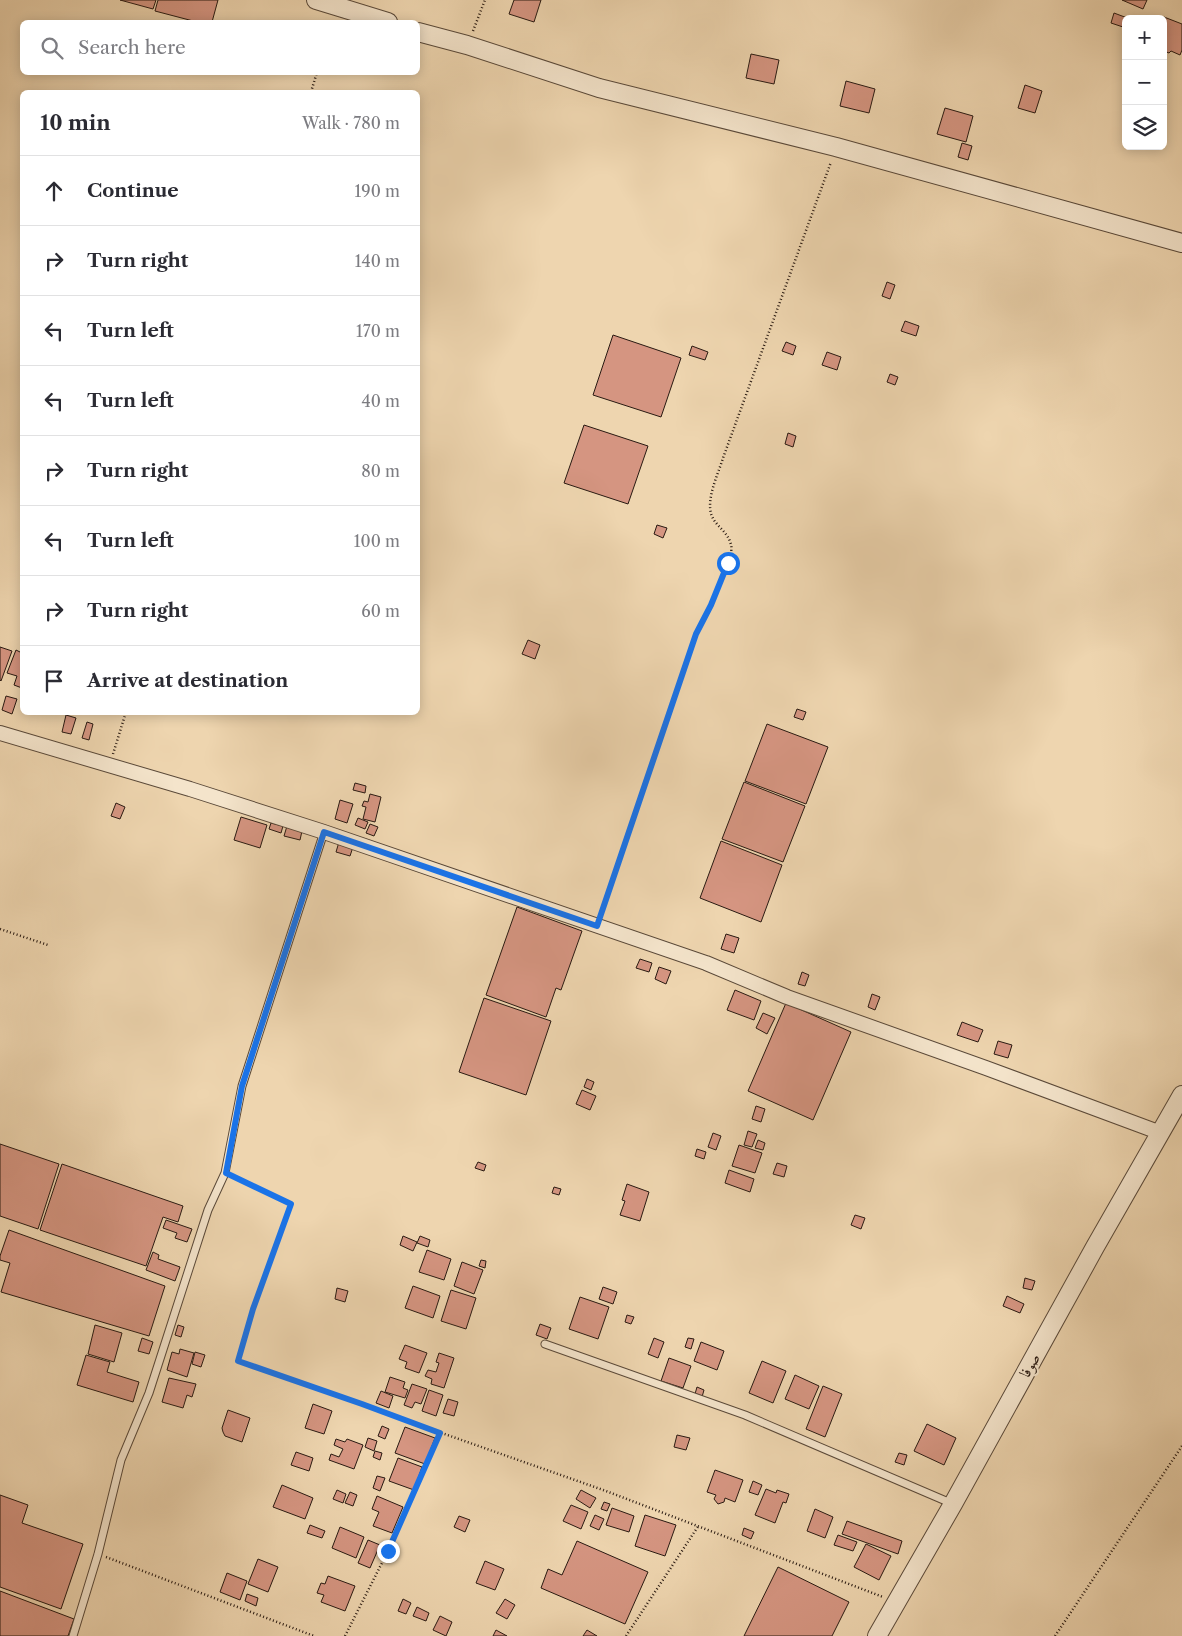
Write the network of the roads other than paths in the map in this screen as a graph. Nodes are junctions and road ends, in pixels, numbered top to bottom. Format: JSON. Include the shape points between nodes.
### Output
{"nodes":[{"id":1,"x":316,"y":0,"type":"edge"},
{"id":2,"x":381,"y":20,"type":"edge"},
{"id":3,"x":420,"y":33,"type":"edge"},
{"id":4,"x":1182,"y":243,"type":"edge"},
{"id":5,"x":0,"y":733,"type":"edge"},
{"id":6,"x":324,"y":832,"type":"junction"},
{"id":7,"x":1182,"y":1095,"type":"edge"},
{"id":8,"x":1161,"y":1133,"type":"junction"},
{"id":9,"x":545,"y":1344,"type":"dead end"},
{"id":10,"x":953,"y":1504,"type":"junction"},
{"id":11,"x":73,"y":1636,"type":"edge"},
{"id":12,"x":877,"y":1636,"type":"edge"}],
"edges":[{"from":1,"to":2,"type":"street"},
{"from":3,"to":4,"type":"street","via":[[600,88],[836,146]]},
{"from":5,"to":6,"type":"street"},
{"from":6,"to":8,"type":"street","via":[[706,963],[787,997]]},
{"from":6,"to":11,"type":"lane","via":[[242,1086],[226,1173],[208,1210],[149,1393],[121,1460],[98,1554]]},
{"from":7,"to":8,"type":"street","name":"صوفا"},
{"from":8,"to":10,"type":"street","name":"صوفا"},
{"from":9,"to":10,"type":"lane","via":[[746,1415]]},
{"from":10,"to":12,"type":"street","name":"صوفا"}]}
